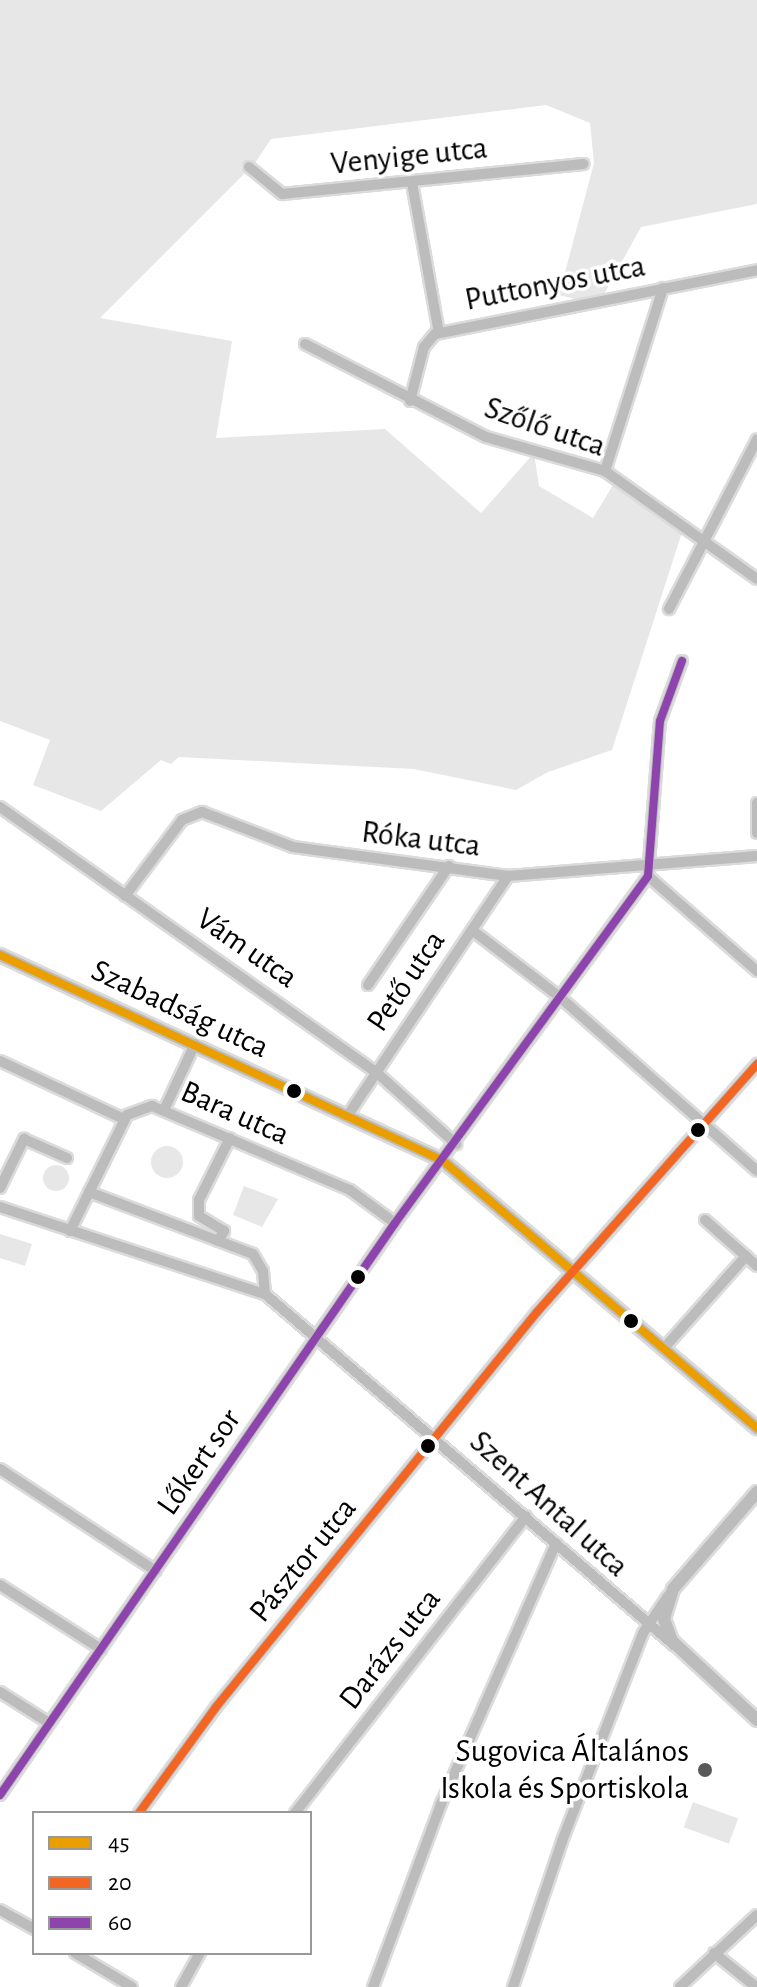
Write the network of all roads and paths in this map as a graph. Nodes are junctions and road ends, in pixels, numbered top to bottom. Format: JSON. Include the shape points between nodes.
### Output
{"nodes":[{"id":1,"x":584,"y":164,"type":"dead end"},
{"id":2,"x":249,"y":167,"type":"dead end"},
{"id":3,"x":412,"y":183,"type":"junction"},
{"id":4,"x":757,"y":270,"type":"edge"},
{"id":5,"x":663,"y":288,"type":"junction"},
{"id":6,"x":439,"y":333,"type":"junction"},
{"id":7,"x":305,"y":344,"type":"dead end"},
{"id":8,"x":410,"y":401,"type":"junction"},
{"id":9,"x":757,"y":439,"type":"edge"},
{"id":10,"x":605,"y":471,"type":"junction"},
{"id":11,"x":706,"y":546,"type":"junction"},
{"id":12,"x":757,"y":579,"type":"edge"},
{"id":13,"x":669,"y":609,"type":"dead end"},
{"id":14,"x":682,"y":661,"type":"dead end"},
{"id":15,"x":757,"y":803,"type":"edge"},
{"id":16,"x":0,"y":807,"type":"edge"},
{"id":17,"x":757,"y":833,"type":"edge"},
{"id":18,"x":757,"y":856,"type":"edge"},
{"id":19,"x":449,"y":866,"type":"junction"},
{"id":20,"x":648,"y":872,"type":"junction"},
{"id":21,"x":508,"y":876,"type":"junction"},
{"id":22,"x":125,"y":896,"type":"junction"},
{"id":23,"x":472,"y":930,"type":"junction"},
{"id":24,"x":0,"y":955,"type":"edge"},
{"id":25,"x":757,"y":971,"type":"edge"},
{"id":26,"x":368,"y":985,"type":"dead end"},
{"id":27,"x":561,"y":998,"type":"junction"},
{"id":28,"x":195,"y":1044,"type":"junction"},
{"id":29,"x":0,"y":1061,"type":"edge"},
{"id":30,"x":757,"y":1064,"type":"edge"},
{"id":31,"x":376,"y":1072,"type":"junction"},
{"id":32,"x":165,"y":1108,"type":"junction"},
{"id":33,"x":348,"y":1115,"type":"junction"},
{"id":34,"x":124,"y":1119,"type":"junction"},
{"id":35,"x":704,"y":1123,"type":"junction"},
{"id":36,"x":230,"y":1138,"type":"junction"},
{"id":37,"x":456,"y":1144,"type":"junction"},
{"id":38,"x":67,"y":1158,"type":"dead end"},
{"id":39,"x":442,"y":1160,"type":"junction"},
{"id":40,"x":757,"y":1171,"type":"edge"},
{"id":41,"x":0,"y":1188,"type":"edge"},
{"id":42,"x":89,"y":1192,"type":"junction"},
{"id":43,"x":0,"y":1207,"type":"edge"},
{"id":44,"x":705,"y":1220,"type":"dead end"},
{"id":45,"x":395,"y":1223,"type":"junction"},
{"id":46,"x":70,"y":1231,"type":"junction"},
{"id":47,"x":218,"y":1241,"type":"junction"},
{"id":48,"x":746,"y":1256,"type":"junction"},
{"id":49,"x":757,"y":1266,"type":"edge"},
{"id":50,"x":574,"y":1270,"type":"junction"},
{"id":51,"x":265,"y":1294,"type":"junction"},
{"id":52,"x":317,"y":1337,"type":"junction"},
{"id":53,"x":665,"y":1347,"type":"junction"},
{"id":54,"x":757,"y":1428,"type":"edge"},
{"id":55,"x":435,"y":1437,"type":"junction"},
{"id":56,"x":0,"y":1469,"type":"edge"},
{"id":57,"x":757,"y":1492,"type":"edge"},
{"id":58,"x":526,"y":1516,"type":"junction"},
{"id":59,"x":556,"y":1543,"type":"junction"},
{"id":60,"x":156,"y":1571,"type":"junction"},
{"id":61,"x":0,"y":1585,"type":"edge"},
{"id":62,"x":668,"y":1596,"type":"junction"},
{"id":63,"x":646,"y":1627,"type":"junction"},
{"id":64,"x":101,"y":1649,"type":"junction"},
{"id":65,"x":683,"y":1652,"type":"junction"},
{"id":66,"x":0,"y":1692,"type":"edge"},
{"id":67,"x":757,"y":1720,"type":"edge"},
{"id":68,"x":49,"y":1723,"type":"junction"},
{"id":69,"x":0,"y":1795,"type":"edge"},
{"id":70,"x":140,"y":1811,"type":"edge"},
{"id":71,"x":297,"y":1811,"type":"edge"},
{"id":72,"x":0,"y":1910,"type":"edge"},
{"id":73,"x":757,"y":1915,"type":"edge"},
{"id":74,"x":32,"y":1928,"type":"edge"},
{"id":75,"x":714,"y":1953,"type":"junction"},
{"id":76,"x":78,"y":1955,"type":"edge"},
{"id":77,"x":199,"y":1955,"type":"edge"},
{"id":78,"x":132,"y":1987,"type":"edge"},
{"id":79,"x":181,"y":1987,"type":"edge"},
{"id":80,"x":373,"y":1987,"type":"edge"},
{"id":81,"x":513,"y":1987,"type":"edge"},
{"id":82,"x":680,"y":1987,"type":"edge"},
{"id":83,"x":756,"y":1987,"type":"edge"}],
"edges":[{"from":1,"to":3,"type":"street","name":"Venyige utca"},
{"from":2,"to":3,"type":"street","name":"Venyige utca","via":[[282,194]]},
{"from":3,"to":6,"type":"street"},
{"from":4,"to":5,"type":"street","name":"Puttonyos utca"},
{"from":5,"to":6,"type":"street","name":"Puttonyos utca"},
{"from":5,"to":10,"type":"street"},
{"from":6,"to":8,"type":"street","name":"Puttonyos utca","via":[[424,347]]},
{"from":7,"to":8,"type":"street","name":"Szőlő utca"},
{"from":8,"to":10,"type":"street","name":"Szőlő utca","via":[[486,437]]},
{"from":9,"to":11,"type":"street"},
{"from":10,"to":11,"type":"street","name":"Szőlő utca"},
{"from":11,"to":12,"type":"street","name":"Szőlő utca"},
{"from":11,"to":13,"type":"street"},
{"from":14,"to":20,"type":"street","via":[[660,721]]},
{"from":15,"to":17,"type":"street"},
{"from":16,"to":22,"type":"street","name":"Vám utca"},
{"from":18,"to":20,"type":"street","name":"Róka utca"},
{"from":19,"to":21,"type":"street","name":"Róka utca"},
{"from":19,"to":22,"type":"street","name":"Róka utca","via":[[293,847],[202,812],[182,820]]},
{"from":19,"to":26,"type":"street"},
{"from":20,"to":21,"type":"street","name":"Róka utca"},
{"from":20,"to":25,"type":"street"},
{"from":20,"to":27,"type":"street","name":"Lőkert sor"},
{"from":21,"to":23,"type":"street","name":"Pető utca"},
{"from":22,"to":31,"type":"street","name":"Vám utca"},
{"from":23,"to":27,"type":"street"},
{"from":23,"to":31,"type":"street","name":"Pető utca"},
{"from":24,"to":28,"type":"main road","name":"Szabadság utca"},
{"from":27,"to":35,"type":"street"},
{"from":27,"to":37,"type":"street","name":"Lőkert sor"},
{"from":28,"to":32,"type":"street"},
{"from":28,"to":33,"type":"main road","name":"Szabadság utca"},
{"from":29,"to":34,"type":"street"},
{"from":30,"to":35,"type":"street","name":"Pásztor utca"},
{"from":31,"to":33,"type":"street","name":"Pető utca"},
{"from":31,"to":37,"type":"street","name":"Vám utca"},
{"from":32,"to":34,"type":"street","name":"Bara utca","via":[[138,1108]]},
{"from":32,"to":36,"type":"street","name":"Bara utca"},
{"from":33,"to":39,"type":"main road","name":"Szabadság utca"},
{"from":34,"to":42,"type":"street"},
{"from":35,"to":40,"type":"street"},
{"from":35,"to":50,"type":"street","name":"Pásztor utca"},
{"from":36,"to":45,"type":"street","name":"Bara utca","via":[[350,1190]]},
{"from":36,"to":47,"type":"street","via":[[199,1200],[199,1216],[224,1231]]},
{"from":37,"to":39,"type":"street","name":"Lőkert sor"},
{"from":38,"to":41,"type":"street","via":[[24,1139]]},
{"from":39,"to":45,"type":"street","name":"Lőkert sor"},
{"from":39,"to":50,"type":"main road","name":"Szabadság utca"},
{"from":42,"to":46,"type":"street"},
{"from":42,"to":47,"type":"street"},
{"from":43,"to":46,"type":"street","name":"Szent Antal utca"},
{"from":44,"to":48,"type":"street"},
{"from":45,"to":52,"type":"street","name":"Lőkert sor"},
{"from":46,"to":51,"type":"street","name":"Szent Antal utca"},
{"from":47,"to":51,"type":"street","via":[[253,1254],[263,1271]]},
{"from":48,"to":49,"type":"street"},
{"from":48,"to":53,"type":"street"},
{"from":50,"to":53,"type":"main road","name":"Szabadság utca"},
{"from":50,"to":55,"type":"street","name":"Pásztor utca"},
{"from":51,"to":52,"type":"street","name":"Szent Antal utca"},
{"from":52,"to":55,"type":"street","name":"Szent Antal utca"},
{"from":52,"to":60,"type":"street","name":"Lőkert sor"},
{"from":53,"to":54,"type":"main road","name":"Szabadság utca"},
{"from":55,"to":58,"type":"street","name":"Szent Antal utca"},
{"from":55,"to":70,"type":"street","name":"Pásztor utca","via":[[216,1707]]},
{"from":56,"to":60,"type":"street"},
{"from":57,"to":62,"type":"main road"},
{"from":58,"to":59,"type":"street","name":"Szent Antal utca"},
{"from":58,"to":71,"type":"street","name":"Darázs utca"},
{"from":59,"to":63,"type":"street","name":"Szent Antal utca"},
{"from":59,"to":80,"type":"street","via":[[441,1804]]},
{"from":60,"to":64,"type":"street","name":"Lőkert sor"},
{"from":61,"to":64,"type":"street"},
{"from":62,"to":63,"type":"street"},
{"from":62,"to":65,"type":"main road","name":"Szent Antal utca","via":[[665,1625]]},
{"from":63,"to":65,"type":"street","name":"Szent Antal utca"},
{"from":63,"to":81,"type":"street","via":[[562,1841]]},
{"from":64,"to":68,"type":"street","name":"Lőkert sor"},
{"from":65,"to":67,"type":"main road","name":"Szent Antal utca"},
{"from":66,"to":68,"type":"street"},
{"from":68,"to":69,"type":"street","name":"Lőkert sor"},
{"from":72,"to":74,"type":"street"},
{"from":73,"to":75,"type":"street"},
{"from":75,"to":82,"type":"street"},
{"from":75,"to":83,"type":"street"},
{"from":76,"to":78,"type":"street"},
{"from":77,"to":79,"type":"street"}]}
